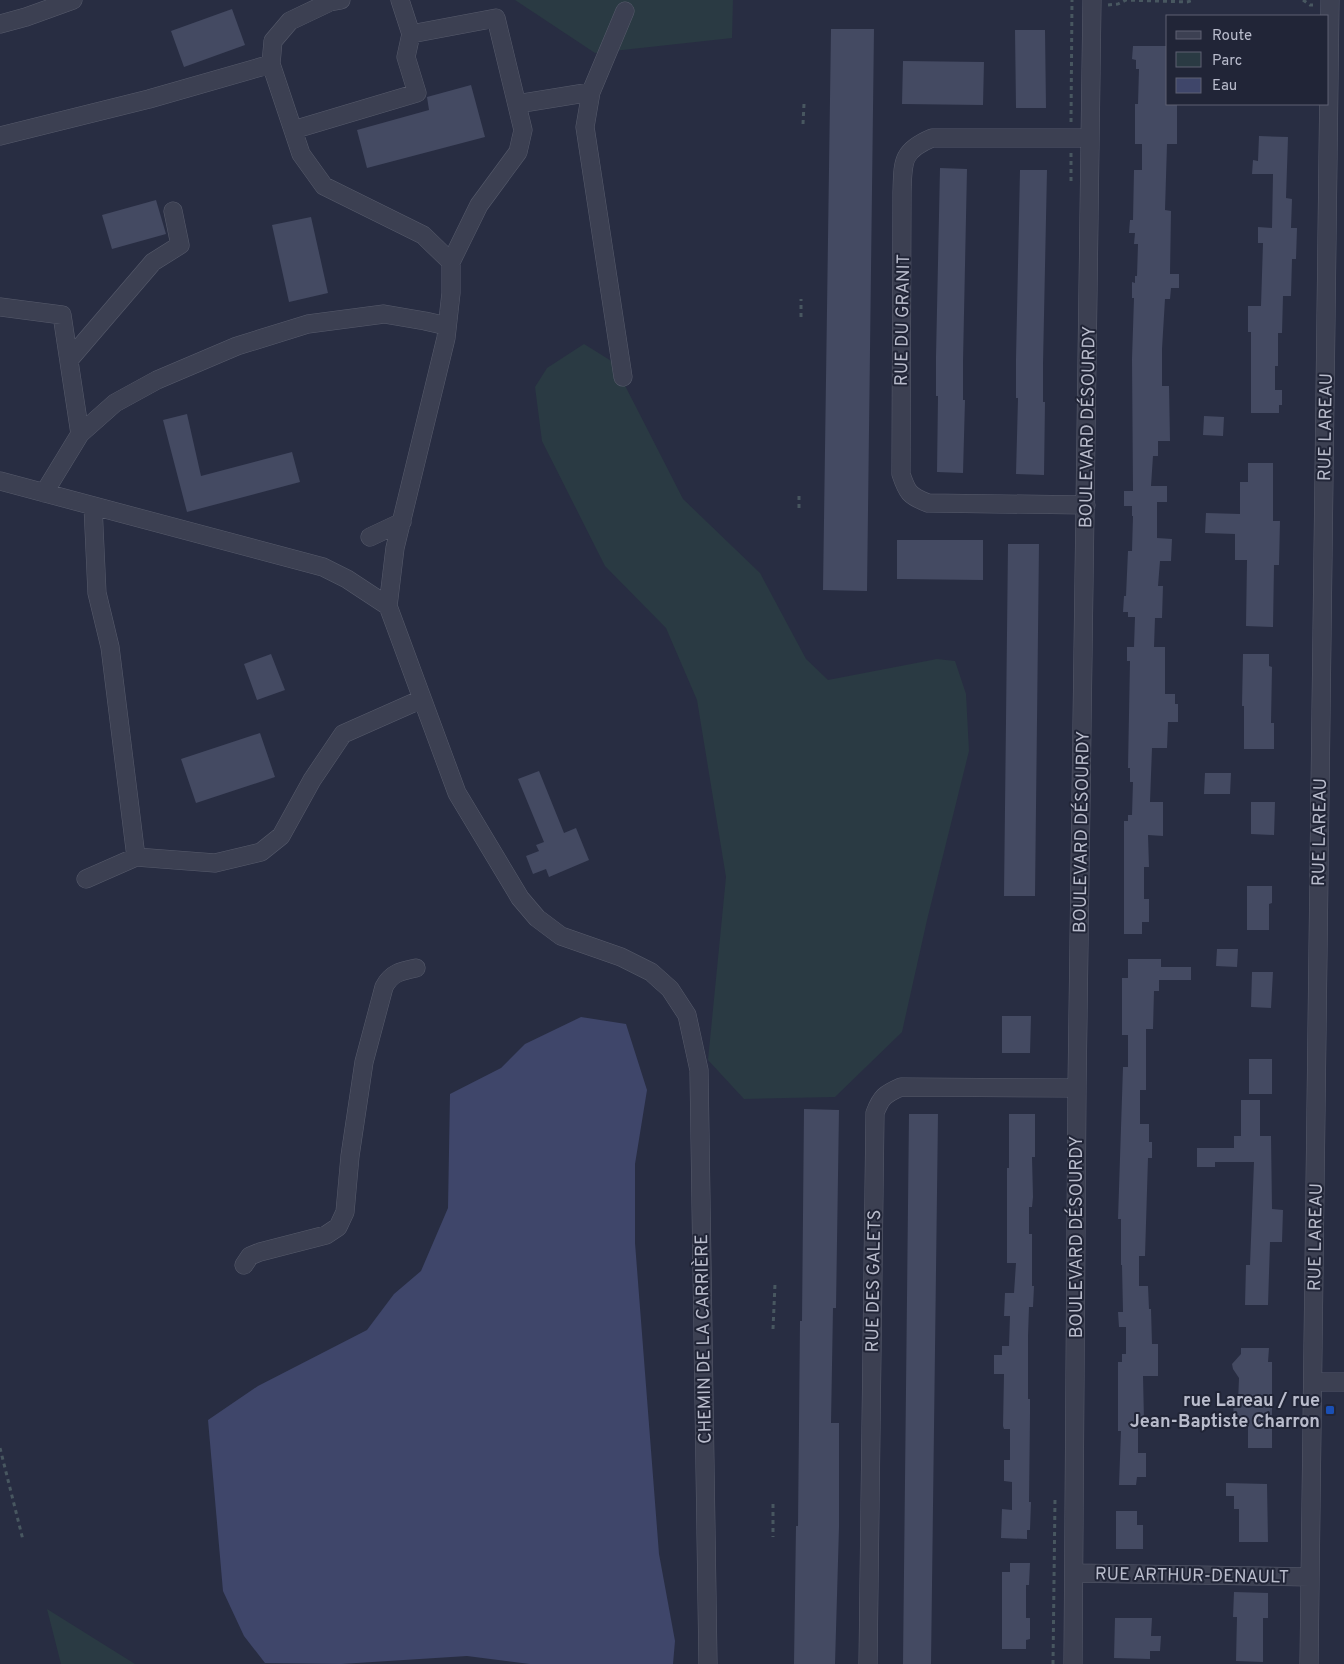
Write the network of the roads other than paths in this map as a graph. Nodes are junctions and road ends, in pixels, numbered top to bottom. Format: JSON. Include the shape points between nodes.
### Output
{"nodes":[{"id":1,"x":73,"y":0,"type":"edge"},
{"id":2,"x":341,"y":0,"type":"edge"},
{"id":3,"x":400,"y":0,"type":"edge"},
{"id":4,"x":1330,"y":0,"type":"edge"},
{"id":5,"x":1100,"y":2,"type":"edge"},
{"id":6,"x":625,"y":11,"type":"dead end"},
{"id":7,"x":0,"y":24,"type":"edge"},
{"id":8,"x":411,"y":34,"type":"junction"},
{"id":9,"x":271,"y":64,"type":"junction"},
{"id":10,"x":1329,"y":81,"type":"edge"},
{"id":11,"x":592,"y":92,"type":"junction"},
{"id":12,"x":517,"y":104,"type":"junction"},
{"id":13,"x":1329,"y":105,"type":"edge"},
{"id":14,"x":293,"y":130,"type":"junction"},
{"id":15,"x":0,"y":136,"type":"edge"},
{"id":16,"x":1090,"y":138,"type":"junction"},
{"id":17,"x":173,"y":211,"type":"dead end"},
{"id":18,"x":451,"y":262,"type":"junction"},
{"id":19,"x":0,"y":308,"type":"edge"},
{"id":20,"x":447,"y":326,"type":"junction"},
{"id":21,"x":69,"y":360,"type":"junction"},
{"id":22,"x":623,"y":377,"type":"dead end"},
{"id":23,"x":80,"y":434,"type":"junction"},
{"id":24,"x":0,"y":481,"type":"edge"},
{"id":25,"x":44,"y":493,"type":"junction"},
{"id":26,"x":1086,"y":505,"type":"junction"},
{"id":27,"x":92,"y":506,"type":"junction"},
{"id":28,"x":402,"y":522,"type":"junction"},
{"id":29,"x":370,"y":537,"type":"dead end"},
{"id":30,"x":388,"y":606,"type":"junction"},
{"id":31,"x":422,"y":699,"type":"junction"},
{"id":32,"x":136,"y":856,"type":"junction"},
{"id":33,"x":86,"y":879,"type":"dead end"},
{"id":34,"x":416,"y":968,"type":"dead end"},
{"id":35,"x":1077,"y":1088,"type":"junction"},
{"id":36,"x":244,"y":1265,"type":"dead end"},
{"id":37,"x":1313,"y":1382,"type":"junction"},
{"id":38,"x":1344,"y":1382,"type":"edge"},
{"id":39,"x":1074,"y":1573,"type":"junction"},
{"id":40,"x":1310,"y":1578,"type":"junction"},
{"id":41,"x":708,"y":1664,"type":"edge"},
{"id":42,"x":868,"y":1664,"type":"edge"},
{"id":43,"x":1072,"y":1664,"type":"edge"},
{"id":44,"x":1309,"y":1664,"type":"edge"}],
"edges":[{"from":1,"to":7,"type":"street"},
{"from":2,"to":9,"type":"street","via":[[290,21],[273,41]]},
{"from":3,"to":8,"type":"street"},
{"from":4,"to":10,"type":"street","name":"RUE LAREAU"},
{"from":5,"to":16,"type":"street","name":"BOULEVARD DÉSOURDY"},
{"from":6,"to":11,"type":"street"},
{"from":8,"to":12,"type":"street","via":[[496,18]]},
{"from":8,"to":14,"type":"street","via":[[406,56],[417,93]]},
{"from":9,"to":14,"type":"street"},
{"from":9,"to":15,"type":"street"},
{"from":11,"to":12,"type":"street"},
{"from":11,"to":22,"type":"street","via":[[585,127]]},
{"from":12,"to":18,"type":"street","via":[[523,130],[518,152],[479,205]]},
{"from":13,"to":37,"type":"street","name":"RUE LAREAU"},
{"from":14,"to":18,"type":"street","via":[[300,154],[324,186],[424,235]]},
{"from":16,"to":26,"type":"street","name":"BOULEVARD DÉSOURDY"},
{"from":16,"to":26,"type":"street","name":"RUE DU GRANIT","via":[[932,138],[908,152],[903,166],[902,192],[901,474],[909,494],[928,503]]},
{"from":17,"to":21,"type":"street","via":[[180,245],[153,262]]},
{"from":18,"to":20,"type":"street"},
{"from":19,"to":21,"type":"street","via":[[62,315]]},
{"from":20,"to":23,"type":"street","via":[[384,314],[308,324],[237,346],[157,380],[115,403]]},
{"from":20,"to":28,"type":"street"},
{"from":21,"to":23,"type":"street"},
{"from":23,"to":25,"type":"street"},
{"from":24,"to":25,"type":"street"},
{"from":25,"to":27,"type":"street"},
{"from":26,"to":35,"type":"street","name":"BOULEVARD DÉSOURDY"},
{"from":27,"to":30,"type":"street","via":[[323,567]]},
{"from":27,"to":32,"type":"street","via":[[97,593],[110,647]]},
{"from":28,"to":29,"type":"street"},
{"from":28,"to":30,"type":"street","via":[[395,548]]},
{"from":30,"to":31,"type":"street"},
{"from":31,"to":32,"type":"street","via":[[343,734],[312,780],[282,836],[261,852],[215,862]]},
{"from":31,"to":41,"type":"street","name":"CHEMIN DE LA CARRIÈRE","via":[[457,793],[526,905],[561,936],[621,957],[651,972],[670,989],[687,1015],[699,1070]]},
{"from":32,"to":33,"type":"street"},
{"from":34,"to":36,"type":"street","via":[[398,972],[384,987],[364,1062],[344,1212],[338,1227],[326,1235],[250,1256]]},
{"from":35,"to":39,"type":"street","name":"BOULEVARD DÉSOURDY"},
{"from":35,"to":42,"type":"street","name":"RUE DES GALETS","via":[[901,1087],[881,1099],[875,1113]]},
{"from":37,"to":38,"type":"street"},
{"from":37,"to":40,"type":"street","name":"RUE LAREAU"},
{"from":39,"to":40,"type":"street","name":"RUE ARTHUR-DENAULT"},
{"from":39,"to":43,"type":"street","name":"BOULEVARD DÉSOURDY"},
{"from":40,"to":44,"type":"street","name":"RUE LAREAU"}]}
